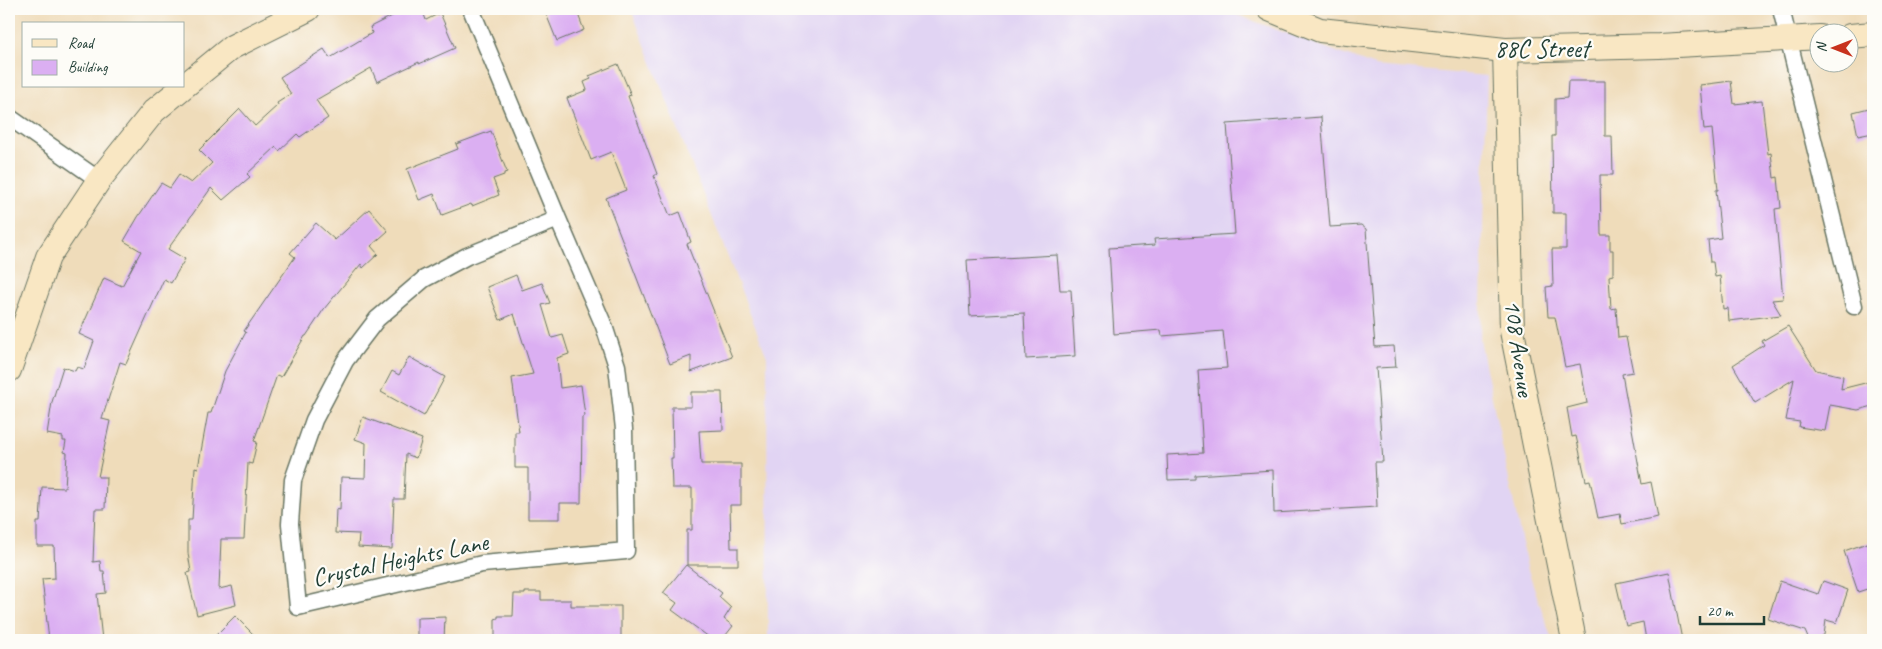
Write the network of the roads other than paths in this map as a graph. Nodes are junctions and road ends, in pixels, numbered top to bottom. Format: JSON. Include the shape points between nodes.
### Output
{"nodes":[{"id":1,"x":308,"y":9,"type":"edge"},
{"id":2,"x":471,"y":9,"type":"edge"},
{"id":3,"x":1269,"y":9,"type":"edge"},
{"id":4,"x":1781,"y":9,"type":"edge"},
{"id":5,"x":283,"y":15,"type":"edge"},
{"id":6,"x":1873,"y":34,"type":"edge"},
{"id":7,"x":1860,"y":35,"type":"edge"},
{"id":8,"x":1810,"y":38,"type":"edge"},
{"id":9,"x":1790,"y":39,"type":"junction"},
{"id":10,"x":1505,"y":50,"type":"junction"},
{"id":11,"x":185,"y":87,"type":"edge"},
{"id":12,"x":183,"y":88,"type":"edge"},
{"id":13,"x":9,"y":117,"type":"edge"},
{"id":14,"x":99,"y":180,"type":"junction"},
{"id":15,"x":558,"y":219,"type":"junction"},
{"id":16,"x":1854,"y":306,"type":"dead end"},
{"id":17,"x":9,"y":370,"type":"edge"},
{"id":18,"x":1574,"y":640,"type":"edge"}],
"edges":[{"from":1,"to":5,"type":"street"},
{"from":2,"to":15,"type":"street","name":"Crystal Heights Lane"},
{"from":3,"to":10,"type":"street","name":"88C Street","via":[[1320,30]]},
{"from":4,"to":9,"type":"street"},
{"from":5,"to":11,"type":"street","via":[[232,48]]},
{"from":6,"to":7,"type":"street"},
{"from":8,"to":9,"type":"street","name":"88C Street"},
{"from":9,"to":10,"type":"street","name":"88C Street"},
{"from":9,"to":16,"type":"street"},
{"from":10,"to":18,"type":"street","name":"108 Avenue","via":[[1512,331]]},
{"from":12,"to":14,"type":"street","via":[[154,112]]},
{"from":13,"to":14,"type":"street"},
{"from":14,"to":17,"type":"street","via":[[48,257]]},
{"from":15,"to":15,"type":"street","name":"Crystal Heights Lane","via":[[467,256],[424,279],[377,319],[345,361],[314,420],[294,480],[290,524],[298,607],[482,564],[626,551],[624,428],[617,366],[604,326]]}]}
